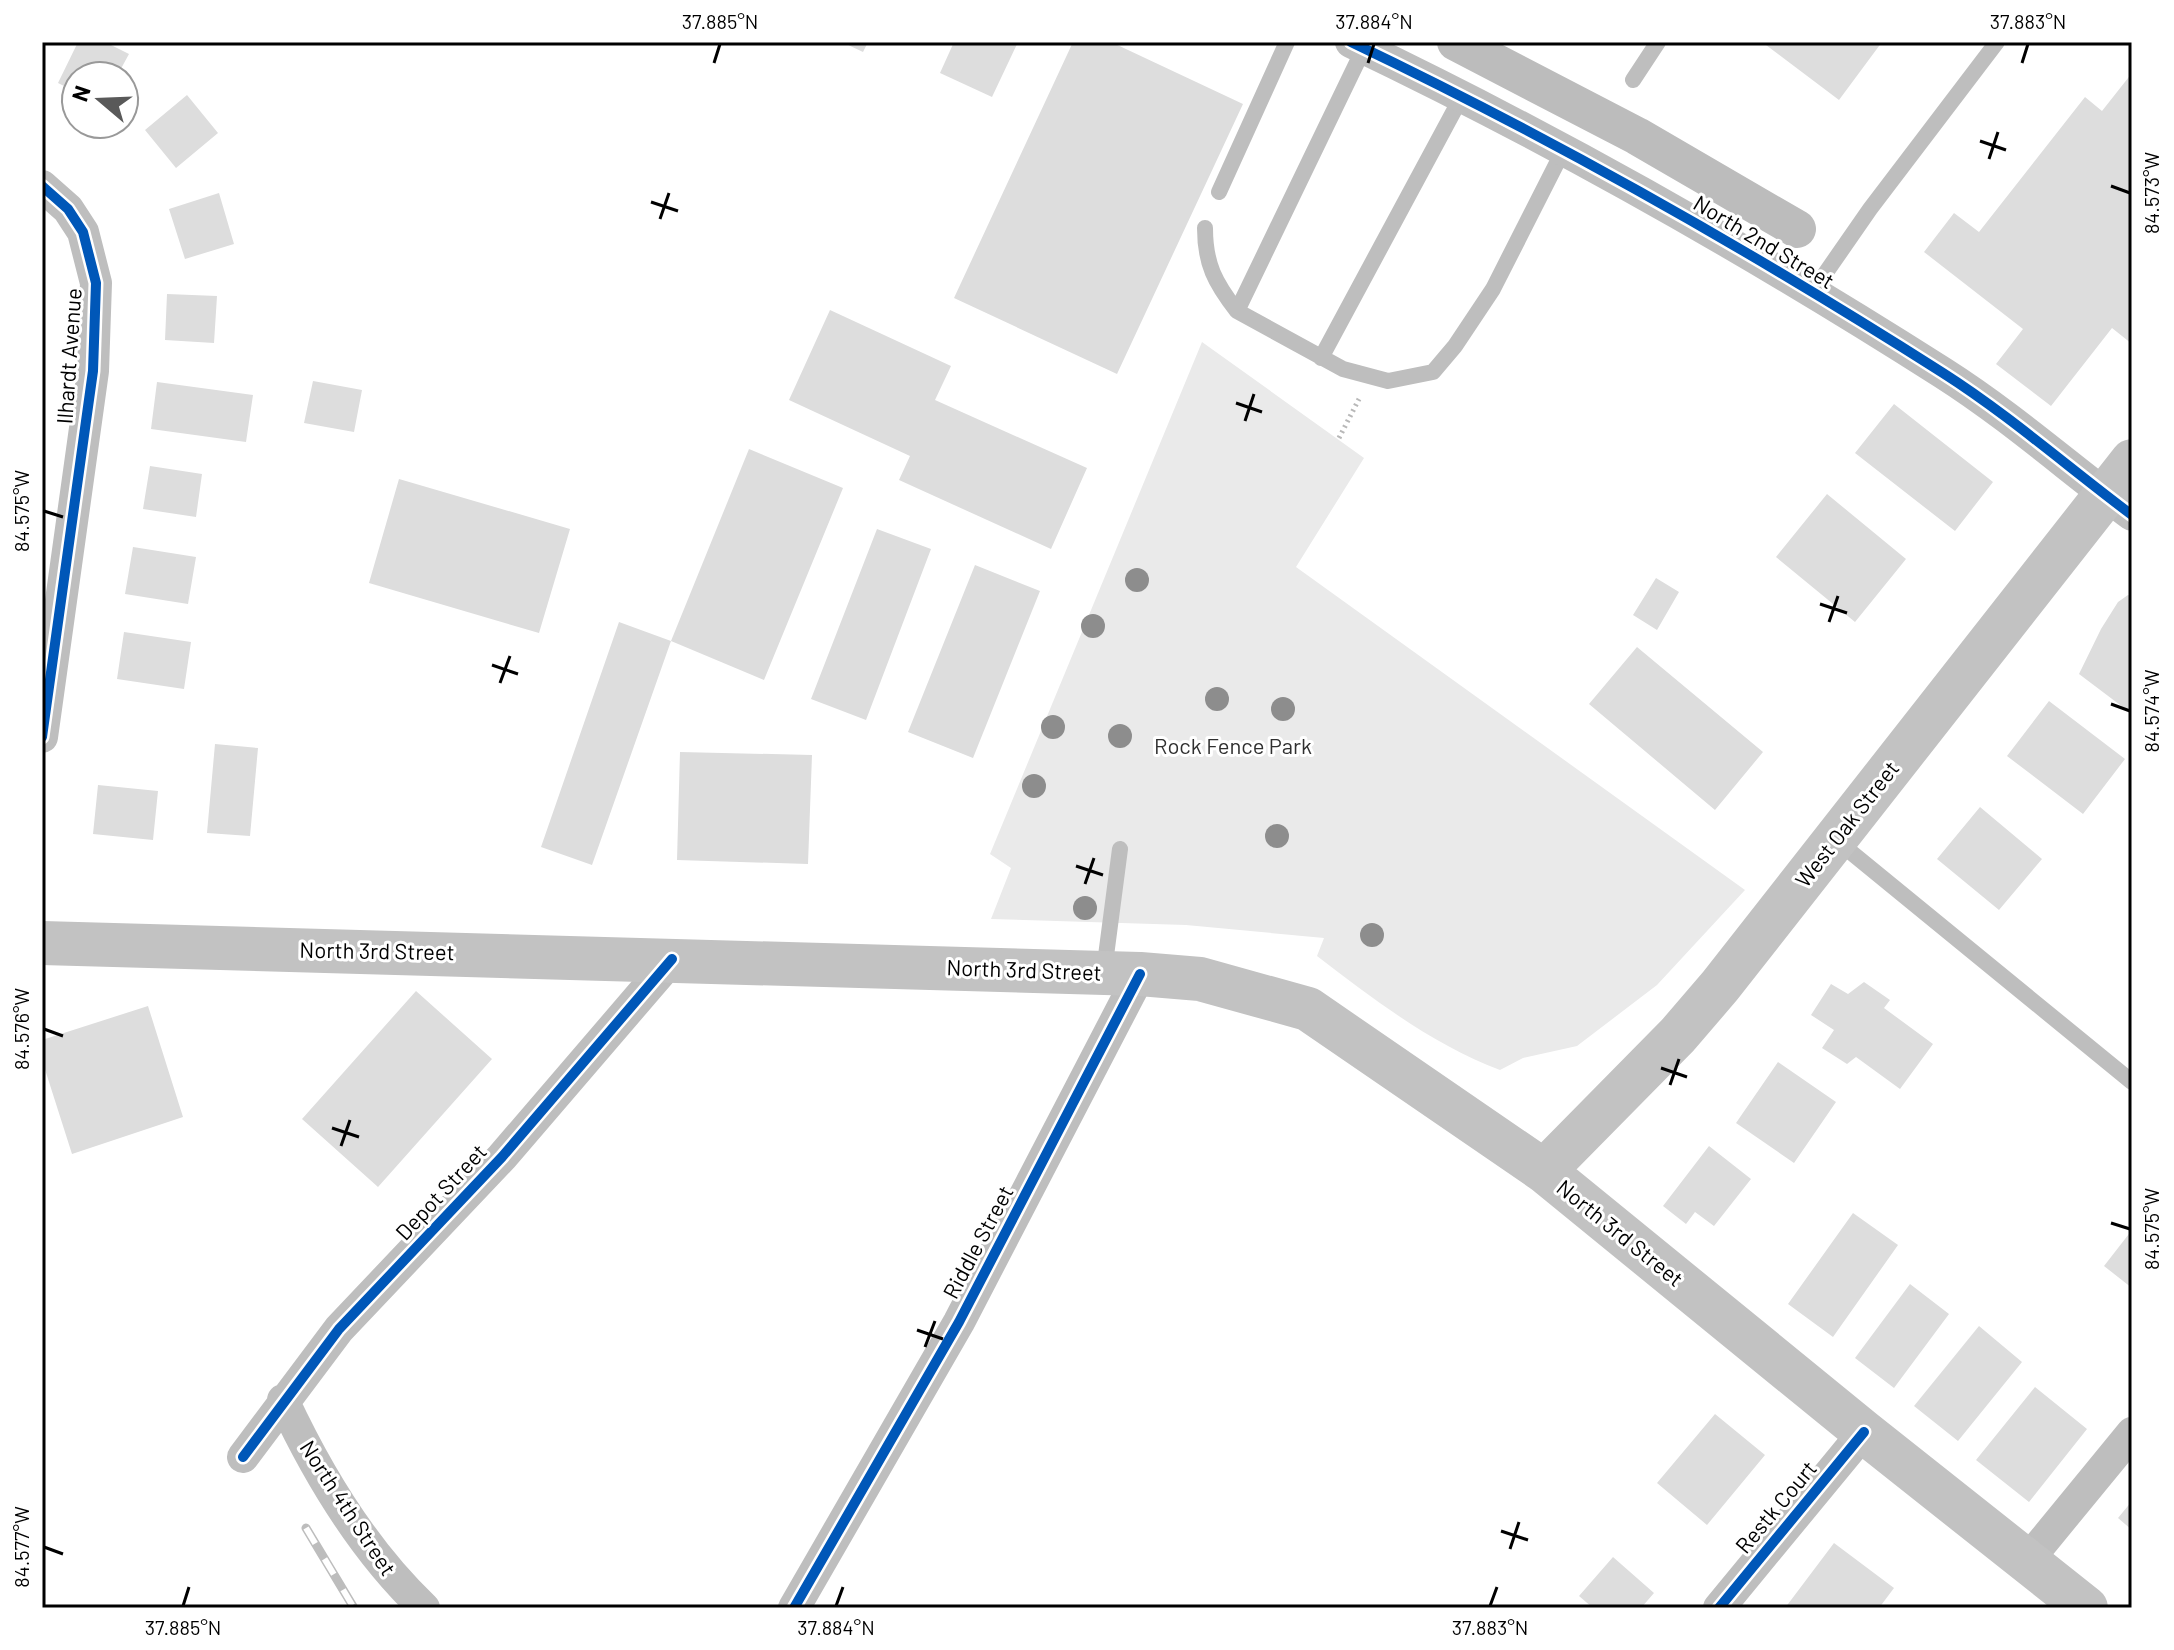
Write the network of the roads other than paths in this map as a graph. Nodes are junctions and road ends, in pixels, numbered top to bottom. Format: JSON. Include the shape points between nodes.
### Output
{"nodes":[{"id":1,"x":1287,"y":42,"type":"edge"},
{"id":2,"x":1658,"y":42,"type":"edge"},
{"id":3,"x":1997,"y":42,"type":"edge"},
{"id":4,"x":1358,"y":45,"type":"edge"},
{"id":5,"x":1633,"y":80,"type":"dead end"},
{"id":6,"x":1462,"y":96,"type":"junction"},
{"id":7,"x":1563,"y":151,"type":"junction"},
{"id":8,"x":42,"y":186,"type":"edge"},
{"id":9,"x":1219,"y":192,"type":"dead end"},
{"id":10,"x":1205,"y":228,"type":"dead end"},
{"id":11,"x":1811,"y":294,"type":"junction"},
{"id":12,"x":1237,"y":311,"type":"junction"},
{"id":13,"x":1321,"y":358,"type":"junction"},
{"id":14,"x":2132,"y":461,"type":"edge"},
{"id":15,"x":2119,"y":505,"type":"edge"},
{"id":16,"x":42,"y":737,"type":"edge"},
{"id":17,"x":1835,"y":839,"type":"junction"},
{"id":18,"x":1120,"y":849,"type":"dead end"},
{"id":19,"x":42,"y":943,"type":"edge"},
{"id":20,"x":672,"y":959,"type":"junction"},
{"id":21,"x":1122,"y":973,"type":"junction"},
{"id":22,"x":2132,"y":1082,"type":"edge"},
{"id":23,"x":1544,"y":1171,"type":"junction"},
{"id":24,"x":283,"y":1400,"type":"junction"},
{"id":25,"x":1864,"y":1432,"type":"junction"},
{"id":26,"x":2132,"y":1433,"type":"edge"},
{"id":27,"x":243,"y":1457,"type":"dead end"},
{"id":28,"x":2027,"y":1561,"type":"junction"},
{"id":29,"x":424,"y":1608,"type":"edge"},
{"id":30,"x":794,"y":1608,"type":"edge"},
{"id":31,"x":1719,"y":1608,"type":"edge"},
{"id":32,"x":2086,"y":1608,"type":"edge"}],
"edges":[{"from":1,"to":9,"type":"lane"},
{"from":2,"to":5,"type":"lane"},
{"from":3,"to":11,"type":"lane"},
{"from":4,"to":6,"type":"street","name":"North 2nd Street"},
{"from":4,"to":12,"type":"lane"},
{"from":6,"to":7,"type":"street","name":"North 2nd Street"},
{"from":6,"to":13,"type":"lane"},
{"from":7,"to":11,"type":"street","name":"North 2nd Street"},
{"from":7,"to":13,"type":"lane","via":[[1493,289],[1433,372],[1388,381]]},
{"from":8,"to":16,"type":"street","name":"Ilhardt Avenue","via":[[68,209],[83,232],[96,283],[93,371]]},
{"from":10,"to":12,"type":"lane","via":[[1205,256],[1214,282]]},
{"from":11,"to":15,"type":"street","name":"North 2nd Street","via":[[1946,374]]},
{"from":12,"to":13,"type":"lane"},
{"from":14,"to":15,"type":"main road","name":"West Oak Street"},
{"from":15,"to":17,"type":"main road","name":"West Oak Street"},
{"from":17,"to":22,"type":"lane"},
{"from":17,"to":23,"type":"main road","name":"West Oak Street","via":[[1678,1035]]},
{"from":18,"to":21,"type":"lane"},
{"from":19,"to":20,"type":"main road","name":"North 3rd Street"},
{"from":20,"to":21,"type":"main road","name":"North 3rd Street"},
{"from":20,"to":24,"type":"street","name":"Depot Street","via":[[502,1157],[339,1329]]},
{"from":21,"to":23,"type":"main road","name":"North 3rd Street","via":[[1200,979],[1308,1009]]},
{"from":21,"to":30,"type":"street","name":"Riddle Street","via":[[959,1322]]},
{"from":23,"to":25,"type":"main road","name":"North 3rd Street"},
{"from":24,"to":27,"type":"street","name":"Depot Street"},
{"from":24,"to":29,"type":"street","name":"North 4th Street","via":[[335,1496],[397,1582]]},
{"from":25,"to":28,"type":"main road","name":"North 3rd Street"},
{"from":25,"to":31,"type":"street","name":"Restk Court"},
{"from":26,"to":28,"type":"street"},
{"from":28,"to":32,"type":"main road","name":"North 3rd Street"}]}
